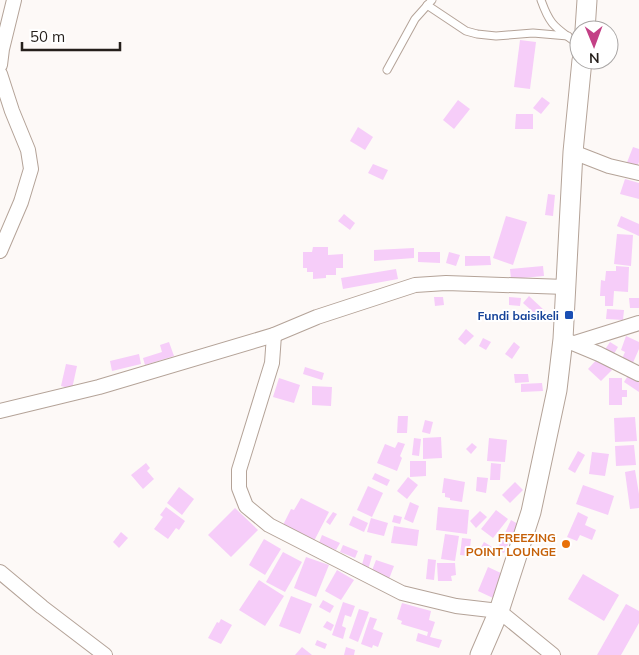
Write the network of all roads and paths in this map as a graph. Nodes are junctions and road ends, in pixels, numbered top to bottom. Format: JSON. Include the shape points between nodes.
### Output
{"nodes":[{"id":1,"x":14,"y":0,"type":"edge"},
{"id":2,"x":541,"y":0,"type":"edge"},
{"id":3,"x":587,"y":0,"type":"edge"},
{"id":4,"x":430,"y":3,"type":"edge"},
{"id":5,"x":580,"y":20,"type":"edge"},
{"id":6,"x":569,"y":31,"type":"edge"},
{"id":7,"x":569,"y":33,"type":"edge"},
{"id":8,"x":0,"y":65,"type":"edge"},
{"id":9,"x":387,"y":70,"type":"dead end"},
{"id":10,"x":581,"y":70,"type":"edge"},
{"id":11,"x":0,"y":74,"type":"edge"},
{"id":12,"x":573,"y":152,"type":"junction"},
{"id":13,"x":639,"y":173,"type":"edge"},
{"id":14,"x":0,"y":251,"type":"edge"},
{"id":15,"x":566,"y":287,"type":"junction"},
{"id":16,"x":639,"y":323,"type":"edge"},
{"id":17,"x":274,"y":335,"type":"junction"},
{"id":18,"x":569,"y":341,"type":"junction"},
{"id":19,"x":639,"y":374,"type":"edge"},
{"id":20,"x":0,"y":411,"type":"edge"},
{"id":21,"x":0,"y":572,"type":"edge"},
{"id":22,"x":499,"y":610,"type":"junction"},
{"id":23,"x":106,"y":655,"type":"edge"},
{"id":24,"x":480,"y":655,"type":"edge"},
{"id":25,"x":553,"y":655,"type":"edge"}],
"edges":[{"from":1,"to":8,"type":"street"},
{"from":2,"to":6,"type":"lane","via":[[554,27]]},
{"from":3,"to":5,"type":"main road"},
{"from":4,"to":7,"type":"lane","via":[[459,27],[477,34]]},
{"from":4,"to":9,"type":"lane","via":[[414,19]]},
{"from":10,"to":12,"type":"main road"},
{"from":11,"to":14,"type":"street","via":[[28,150],[31,169]]},
{"from":12,"to":13,"type":"street"},
{"from":12,"to":15,"type":"main road"},
{"from":15,"to":17,"type":"street","via":[[415,285],[317,317]]},
{"from":15,"to":18,"type":"main road"},
{"from":16,"to":18,"type":"street"},
{"from":17,"to":20,"type":"street","via":[[99,387]]},
{"from":17,"to":22,"type":"street","via":[[272,363],[239,470],[239,488],[246,506],[269,525],[402,593],[456,606]]},
{"from":18,"to":19,"type":"street"},
{"from":18,"to":22,"type":"main road","via":[[531,512]]},
{"from":21,"to":23,"type":"street"},
{"from":22,"to":24,"type":"main road"},
{"from":22,"to":25,"type":"street"}]}
